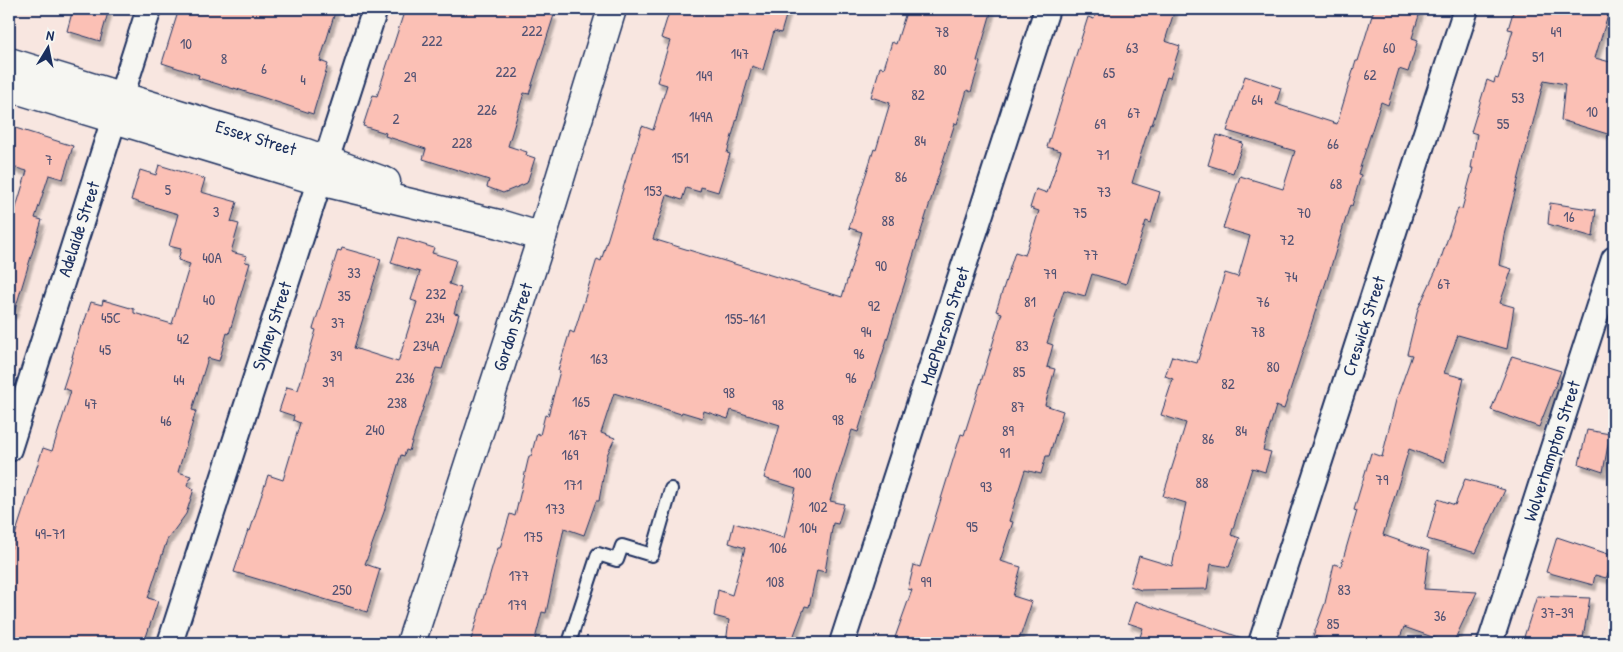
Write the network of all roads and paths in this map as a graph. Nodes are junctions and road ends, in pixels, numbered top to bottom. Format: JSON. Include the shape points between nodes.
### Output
{"nodes":[{"id":1,"x":149,"y":9,"type":"edge"},
{"id":2,"x":374,"y":9,"type":"edge"},
{"id":3,"x":612,"y":9,"type":"edge"},
{"id":4,"x":1047,"y":9,"type":"edge"},
{"id":5,"x":1466,"y":9,"type":"edge"},
{"id":6,"x":9,"y":62,"type":"edge"},
{"id":7,"x":9,"y":87,"type":"edge"},
{"id":8,"x":118,"y":108,"type":"junction"},
{"id":9,"x":322,"y":170,"type":"junction"},
{"id":10,"x":542,"y":237,"type":"junction"},
{"id":11,"x":1614,"y":260,"type":"edge"},
{"id":12,"x":9,"y":449,"type":"edge"},
{"id":13,"x":671,"y":489,"type":"dead end"},
{"id":14,"x":170,"y":643,"type":"edge"},
{"id":15,"x":411,"y":643,"type":"edge"},
{"id":16,"x":569,"y":643,"type":"edge"},
{"id":17,"x":842,"y":643,"type":"edge"},
{"id":18,"x":1261,"y":643,"type":"edge"},
{"id":19,"x":1490,"y":643,"type":"edge"}],
"edges":[{"from":1,"to":8,"type":"street","name":"Adelaide Street"},
{"from":2,"to":9,"type":"street","name":"Sydney Street"},
{"from":3,"to":10,"type":"street","name":"Gordon Street"},
{"from":4,"to":17,"type":"street","name":"MacPherson Street"},
{"from":5,"to":18,"type":"street","name":"Creswick Street"},
{"from":6,"to":8,"type":"street","name":"Essex Street"},
{"from":7,"to":8,"type":"street","name":"Essex Street"},
{"from":8,"to":9,"type":"street","name":"Essex Street"},
{"from":8,"to":12,"type":"street","name":"Adelaide Street"},
{"from":9,"to":10,"type":"street","name":"Essex Street"},
{"from":9,"to":14,"type":"street","name":"Sydney Street"},
{"from":10,"to":15,"type":"street","name":"Gordon Street"},
{"from":11,"to":19,"type":"street","name":"Wolverhampton Street"},
{"from":13,"to":16,"type":"lane","via":[[652,555],[622,546],[617,560],[598,554]]}]}
